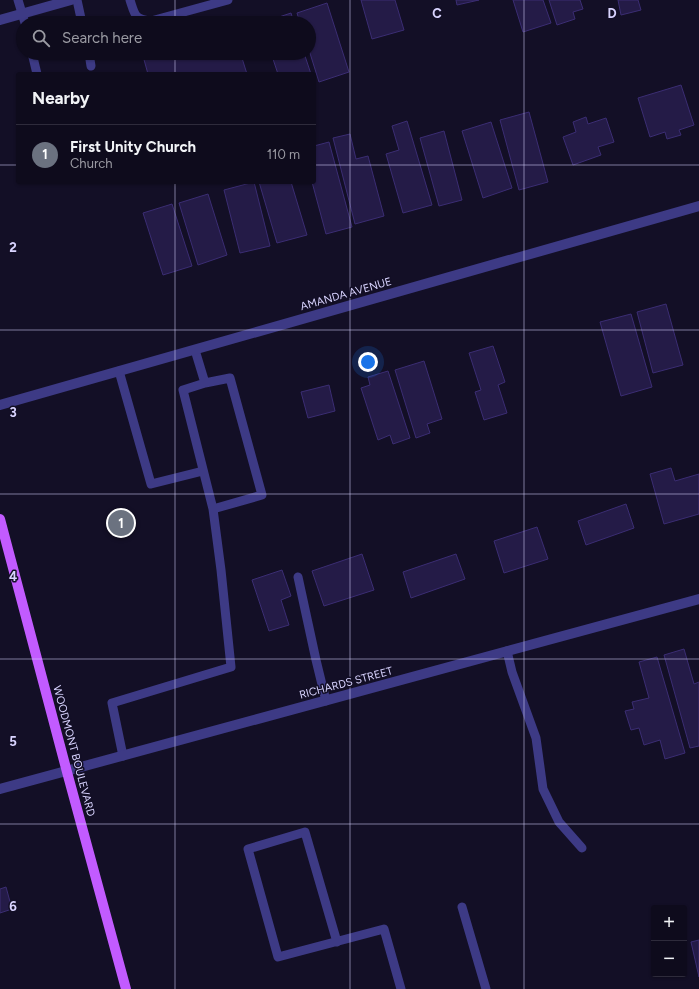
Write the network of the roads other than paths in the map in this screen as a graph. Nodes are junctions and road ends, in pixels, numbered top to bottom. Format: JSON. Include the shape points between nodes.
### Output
{"nodes":[{"id":1,"x":18,"y":0,"type":"edge"},
{"id":2,"x":71,"y":0,"type":"edge"},
{"id":3,"x":77,"y":0,"type":"edge"},
{"id":4,"x":130,"y":0,"type":"edge"},
{"id":5,"x":228,"y":0,"type":"edge"},
{"id":6,"x":22,"y":16,"type":"edge"},
{"id":7,"x":28,"y":16,"type":"edge"},
{"id":8,"x":80,"y":16,"type":"edge"},
{"id":9,"x":136,"y":16,"type":"edge"},
{"id":10,"x":169,"y":16,"type":"edge"},
{"id":11,"x":16,"y":19,"type":"edge"},
{"id":12,"x":0,"y":20,"type":"edge"},
{"id":13,"x":34,"y":60,"type":"edge"},
{"id":14,"x":91,"y":60,"type":"edge"},
{"id":15,"x":92,"y":66,"type":"dead end"},
{"id":16,"x":37,"y":72,"type":"edge"},
{"id":17,"x":699,"y":206,"type":"edge"},
{"id":18,"x":195,"y":350,"type":"junction"},
{"id":19,"x":118,"y":372,"type":"junction"},
{"id":20,"x":205,"y":384,"type":"junction"},
{"id":21,"x":0,"y":405,"type":"edge"},
{"id":22,"x":203,"y":471,"type":"junction"},
{"id":23,"x":213,"y":509,"type":"junction"},
{"id":24,"x":0,"y":518,"type":"edge"},
{"id":25,"x":298,"y":577,"type":"dead end"},
{"id":26,"x":699,"y":599,"type":"edge"},
{"id":27,"x":507,"y":651,"type":"junction"},
{"id":28,"x":326,"y":700,"type":"junction"},
{"id":29,"x":123,"y":756,"type":"junction"},
{"id":30,"x":67,"y":772,"type":"junction"},
{"id":31,"x":0,"y":789,"type":"edge"},
{"id":32,"x":582,"y":848,"type":"dead end"},
{"id":33,"x":462,"y":907,"type":"dead end"},
{"id":34,"x":337,"y":942,"type":"junction"},
{"id":35,"x":126,"y":989,"type":"edge"},
{"id":36,"x":401,"y":989,"type":"edge"},
{"id":37,"x":486,"y":989,"type":"edge"}],
"edges":[{"from":1,"to":6,"type":"lane"},
{"from":2,"to":7,"type":"street"},
{"from":3,"to":8,"type":"lane"},
{"from":4,"to":9,"type":"lane"},
{"from":5,"to":10,"type":"lane"},
{"from":11,"to":12,"type":"street"},
{"from":13,"to":16,"type":"lane"},
{"from":14,"to":15,"type":"lane"},
{"from":17,"to":18,"type":"street","name":"AMANDA AVENUE"},
{"from":18,"to":19,"type":"street","name":"AMANDA AVENUE"},
{"from":18,"to":20,"type":"lane"},
{"from":19,"to":21,"type":"street","name":"AMANDA AVENUE"},
{"from":19,"to":22,"type":"lane","via":[[151,484]]},
{"from":20,"to":22,"type":"lane","via":[[183,390]]},
{"from":20,"to":23,"type":"lane","via":[[230,378],[262,496]]},
{"from":22,"to":23,"type":"lane"},
{"from":23,"to":29,"type":"lane","via":[[222,570],[231,668],[112,703]]},
{"from":24,"to":30,"type":"main road","name":"WOODMONT BOULEVARD"},
{"from":25,"to":28,"type":"lane"},
{"from":26,"to":27,"type":"street","name":"RICHARDS STREET"},
{"from":27,"to":28,"type":"street","name":"RICHARDS STREET"},
{"from":27,"to":32,"type":"lane","via":[[536,738],[543,790],[559,822]]},
{"from":28,"to":29,"type":"street","name":"RICHARDS STREET"},
{"from":29,"to":30,"type":"street","name":"RICHARDS STREET"},
{"from":30,"to":31,"type":"street","name":"RICHARDS STREET"},
{"from":30,"to":35,"type":"main road","name":"WOODMONT BOULEVARD"},
{"from":33,"to":37,"type":"lane"},
{"from":34,"to":34,"type":"lane","via":[[278,957],[248,849],[305,832]]},
{"from":34,"to":36,"type":"lane","via":[[384,929]]}]}
